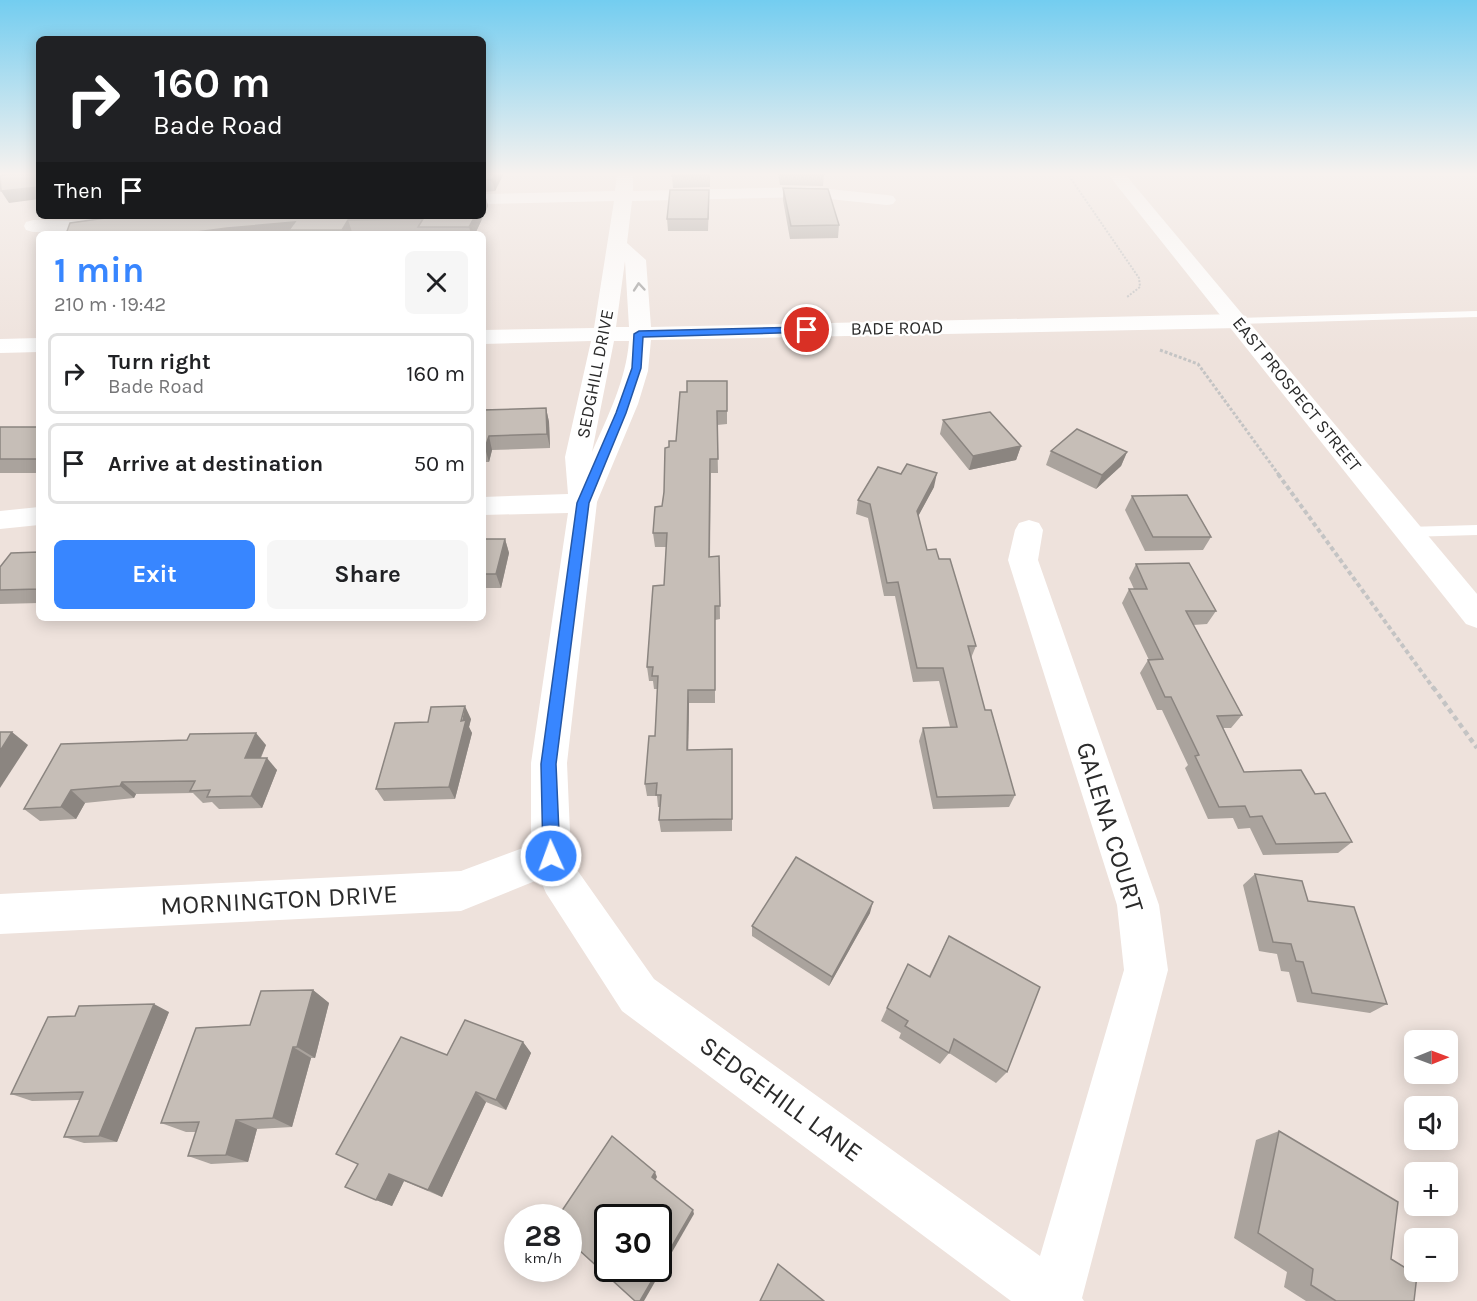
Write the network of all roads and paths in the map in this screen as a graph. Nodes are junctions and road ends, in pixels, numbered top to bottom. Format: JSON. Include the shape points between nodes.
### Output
{"nodes":[{"id":1,"x":619,"y":234,"type":"edge"},
{"id":2,"x":1109,"y":234,"type":"edge"},
{"id":3,"x":1165,"y":234,"type":"edge"},
{"id":4,"x":617,"y":245,"type":"junction"},
{"id":5,"x":1122,"y":302,"type":"dead end"},
{"id":6,"x":1477,"y":314,"type":"edge"},
{"id":7,"x":1238,"y":321,"type":"junction"},
{"id":8,"x":639,"y":334,"type":"junction"},
{"id":9,"x":604,"y":335,"type":"junction"},
{"id":10,"x":486,"y":337,"type":"edge"},
{"id":11,"x":36,"y":345,"type":"edge"},
{"id":12,"x":0,"y":346,"type":"edge"},
{"id":13,"x":1156,"y":348,"type":"dead end"},
{"id":14,"x":583,"y":503,"type":"junction"},
{"id":15,"x":486,"y":506,"type":"edge"},
{"id":16,"x":36,"y":516,"type":"edge"},
{"id":17,"x":0,"y":520,"type":"edge"},
{"id":18,"x":1029,"y":530,"type":"dead end"},
{"id":19,"x":1477,"y":530,"type":"edge"},
{"id":20,"x":1407,"y":532,"type":"junction"},
{"id":21,"x":1477,"y":616,"type":"edge"},
{"id":22,"x":1477,"y":748,"type":"edge"},
{"id":23,"x":551,"y":856,"type":"junction"},
{"id":24,"x":0,"y":914,"type":"edge"},
{"id":25,"x":1055,"y":1301,"type":"edge"}],
"edges":[{"from":1,"to":4,"type":"street","name":"SEDGHILL DRIVE"},
{"from":2,"to":5,"type":"path","via":[[1139,278],[1140,287]]},
{"from":3,"to":7,"type":"street","name":"EAST PROSPECT STREET"},
{"from":8,"to":4,"type":"street","name":"SEDGHILL DRIVE","one_way":true,"via":[[636,260]]},
{"from":4,"to":9,"type":"street","name":"SEDGHILL DRIVE"},
{"from":6,"to":7,"type":"lane"},
{"from":7,"to":8,"type":"street","name":"BADE ROAD"},
{"from":7,"to":20,"type":"street","name":"EAST PROSPECT STREET"},
{"from":8,"to":9,"type":"street","name":"BADE ROAD"},
{"from":8,"to":14,"type":"street","name":"SEDGHILL DRIVE","via":[[636,368]]},
{"from":9,"to":10,"type":"street","name":"BADE ROAD"},
{"from":9,"to":14,"type":"street","name":"SEDGHILL DRIVE","via":[[578,457]]},
{"from":11,"to":12,"type":"street"},
{"from":13,"to":22,"type":"path","via":[[1198,364]]},
{"from":14,"to":15,"type":"street"},
{"from":14,"to":23,"type":"street","name":"SEDGHILL DRIVE","via":[[549,764]]},
{"from":16,"to":17,"type":"street"},
{"from":18,"to":25,"type":"street","name":"GALENA COURT","via":[[1023,560],[1138,905],[1146,970]]},
{"from":19,"to":20,"type":"lane"},
{"from":20,"to":21,"type":"street","name":"EAST PROSPECT STREET"},
{"from":23,"to":24,"type":"street","name":"MORNINGTON DRIVE","via":[[461,891]]},
{"from":23,"to":25,"type":"street","name":"SEDGEHILL LANE","via":[[560,879],[638,995]]}]}
